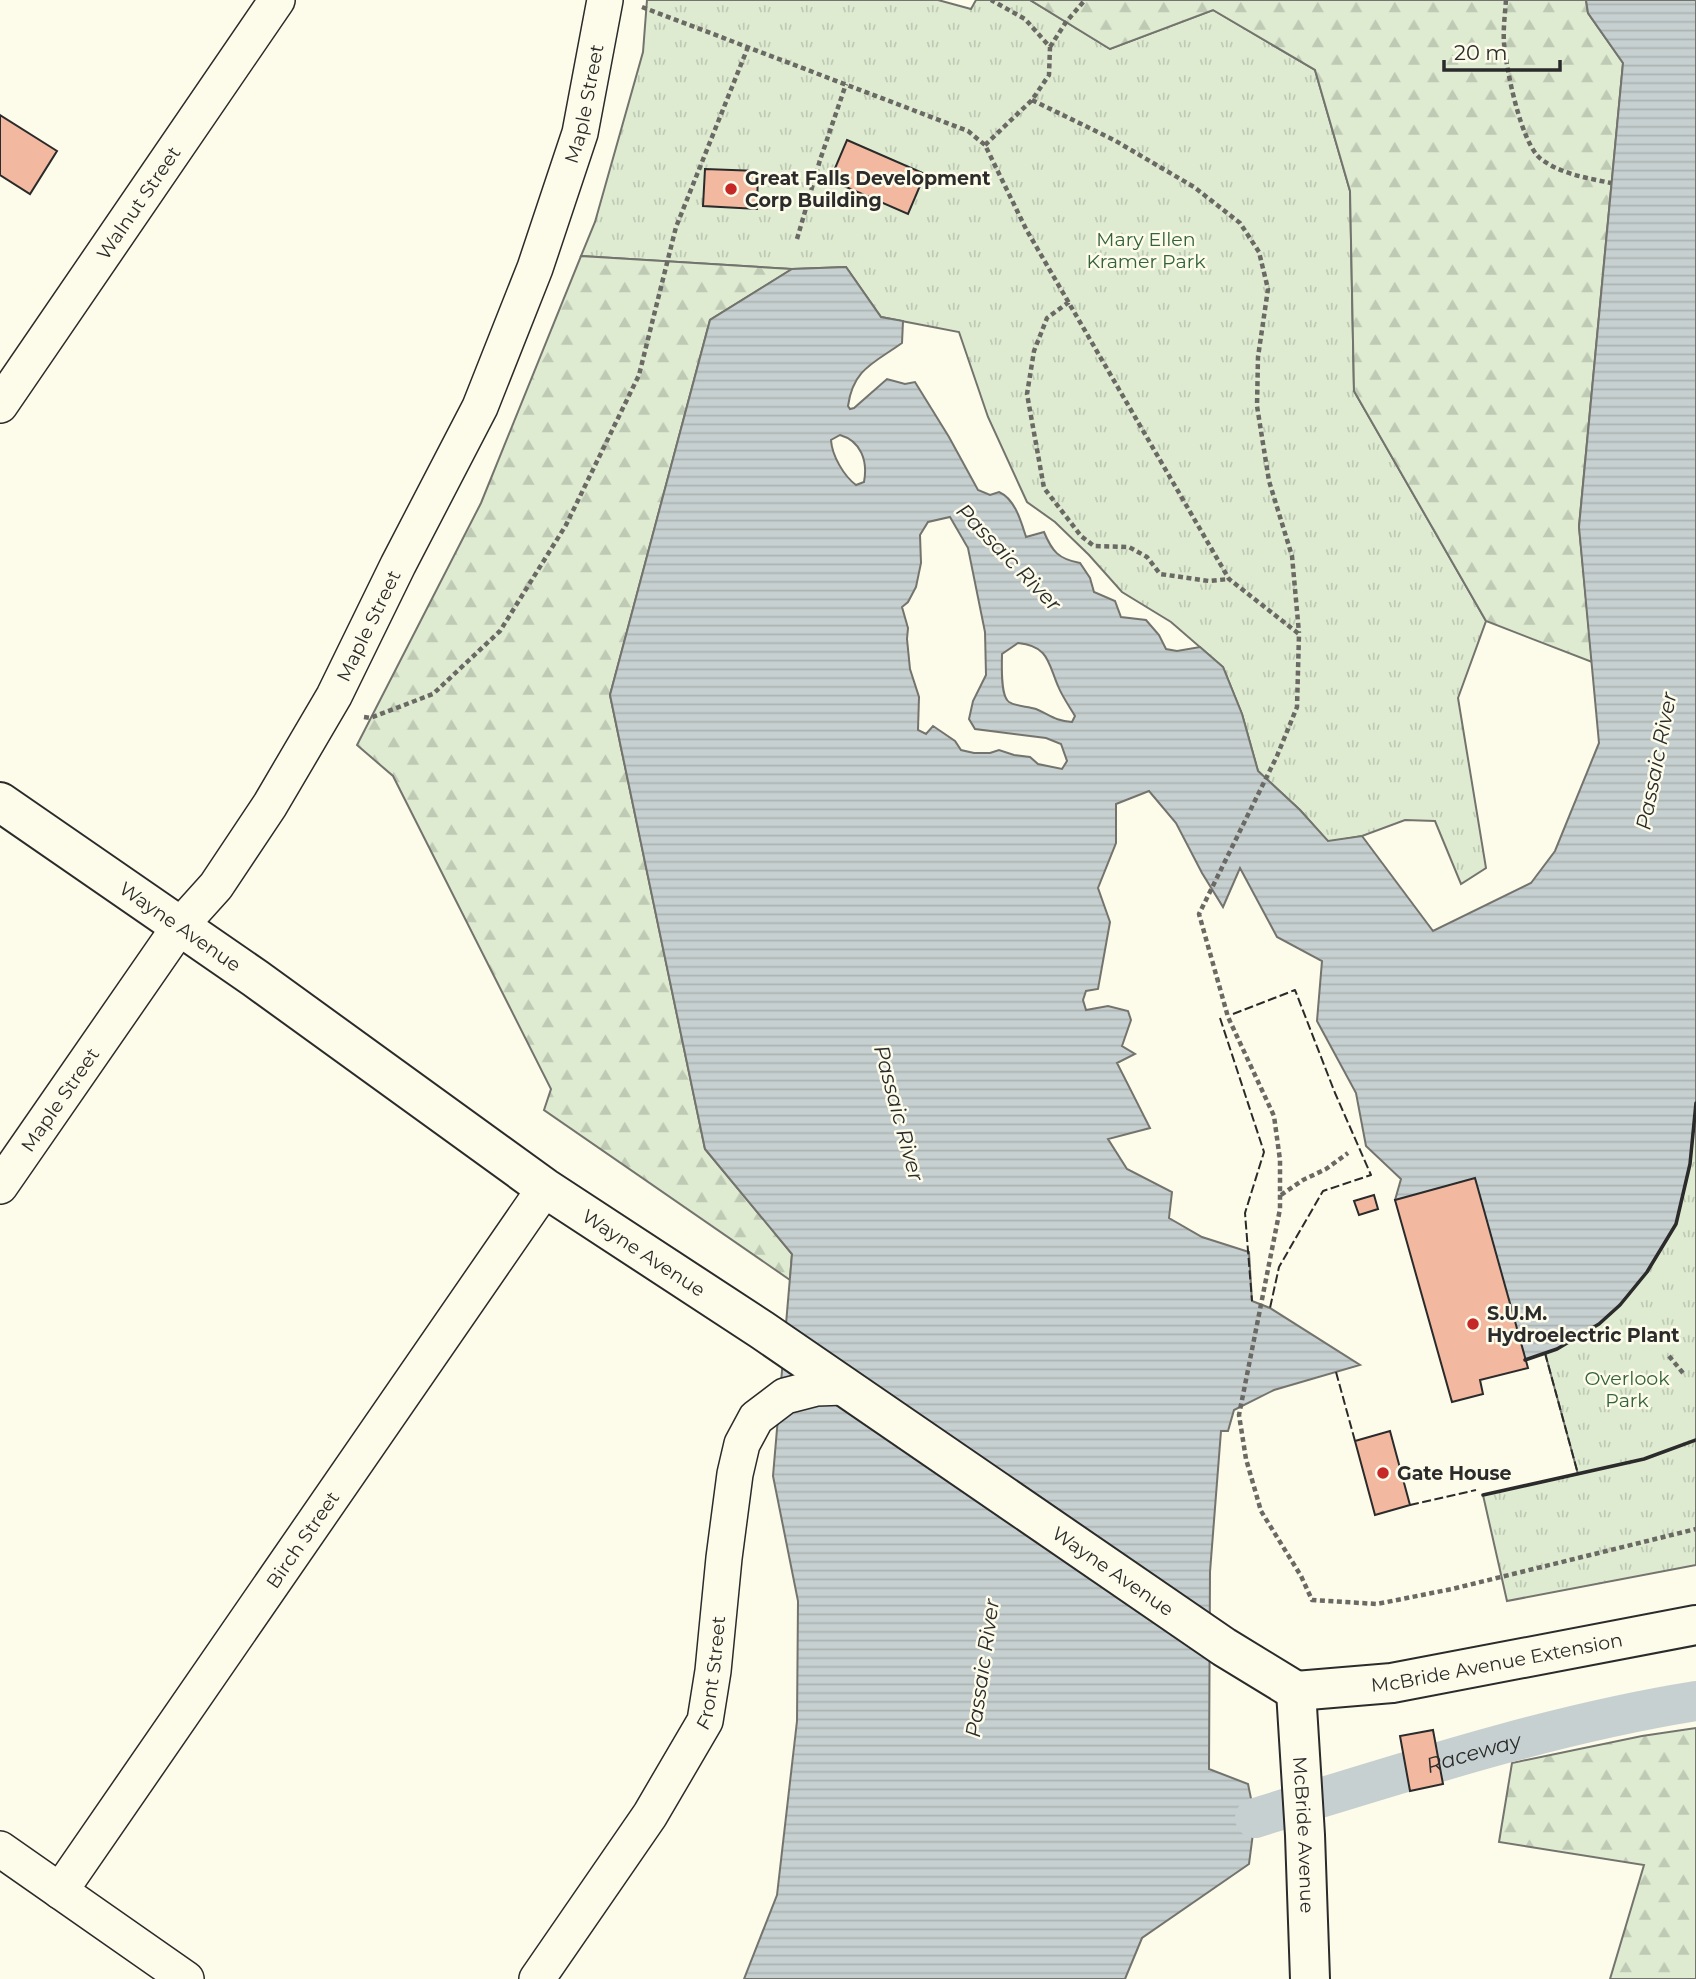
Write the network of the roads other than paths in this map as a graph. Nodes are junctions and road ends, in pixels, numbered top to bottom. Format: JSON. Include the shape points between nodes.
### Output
{"nodes":[{"id":1,"x":277,"y":0,"type":"edge"},
{"id":2,"x":621,"y":2,"type":"edge"},
{"id":3,"x":0,"y":405,"type":"edge"},
{"id":4,"x":0,"y":802,"type":"edge"},
{"id":5,"x":180,"y":926,"type":"junction"},
{"id":6,"x":0,"y":1186,"type":"edge"},
{"id":7,"x":545,"y":1188,"type":"junction"},
{"id":8,"x":845,"y":1387,"type":"junction"},
{"id":9,"x":1696,"y":1625,"type":"edge"},
{"id":10,"x":1296,"y":1691,"type":"junction"},
{"id":11,"x":0,"y":1849,"type":"edge"},
{"id":12,"x":60,"y":1891,"type":"junction"},
{"id":13,"x":186,"y":1979,"type":"edge"},
{"id":14,"x":537,"y":1979,"type":"edge"},
{"id":15,"x":1310,"y":1979,"type":"edge"}],
"edges":[{"from":1,"to":3,"type":"street","name":"Walnut Street"},
{"from":2,"to":5,"type":"street","name":"Maple Street","via":[[535,268],[480,407],[326,711],[216,886]]},
{"from":4,"to":5,"type":"main road","name":"Wayne Avenue"},
{"from":5,"to":6,"type":"street","name":"Maple Street"},
{"from":5,"to":7,"type":"main road","name":"Wayne Avenue"},
{"from":7,"to":8,"type":"main road","name":"Wayne Avenue"},
{"from":7,"to":12,"type":"street","name":"Birch Street"},
{"from":8,"to":10,"type":"main road","name":"Wayne Avenue","via":[[1224,1647]]},
{"from":8,"to":14,"type":"street","name":"Front Street","via":[[785,1396],[756,1418],[742,1444],[705,1721],[650,1815]]},
{"from":9,"to":10,"type":"main road","name":"McBride Avenue Extension","via":[[1392,1683]]},
{"from":10,"to":15,"type":"main road","name":"McBride Avenue"},
{"from":11,"to":12,"type":"street"},
{"from":12,"to":13,"type":"street"}]}
